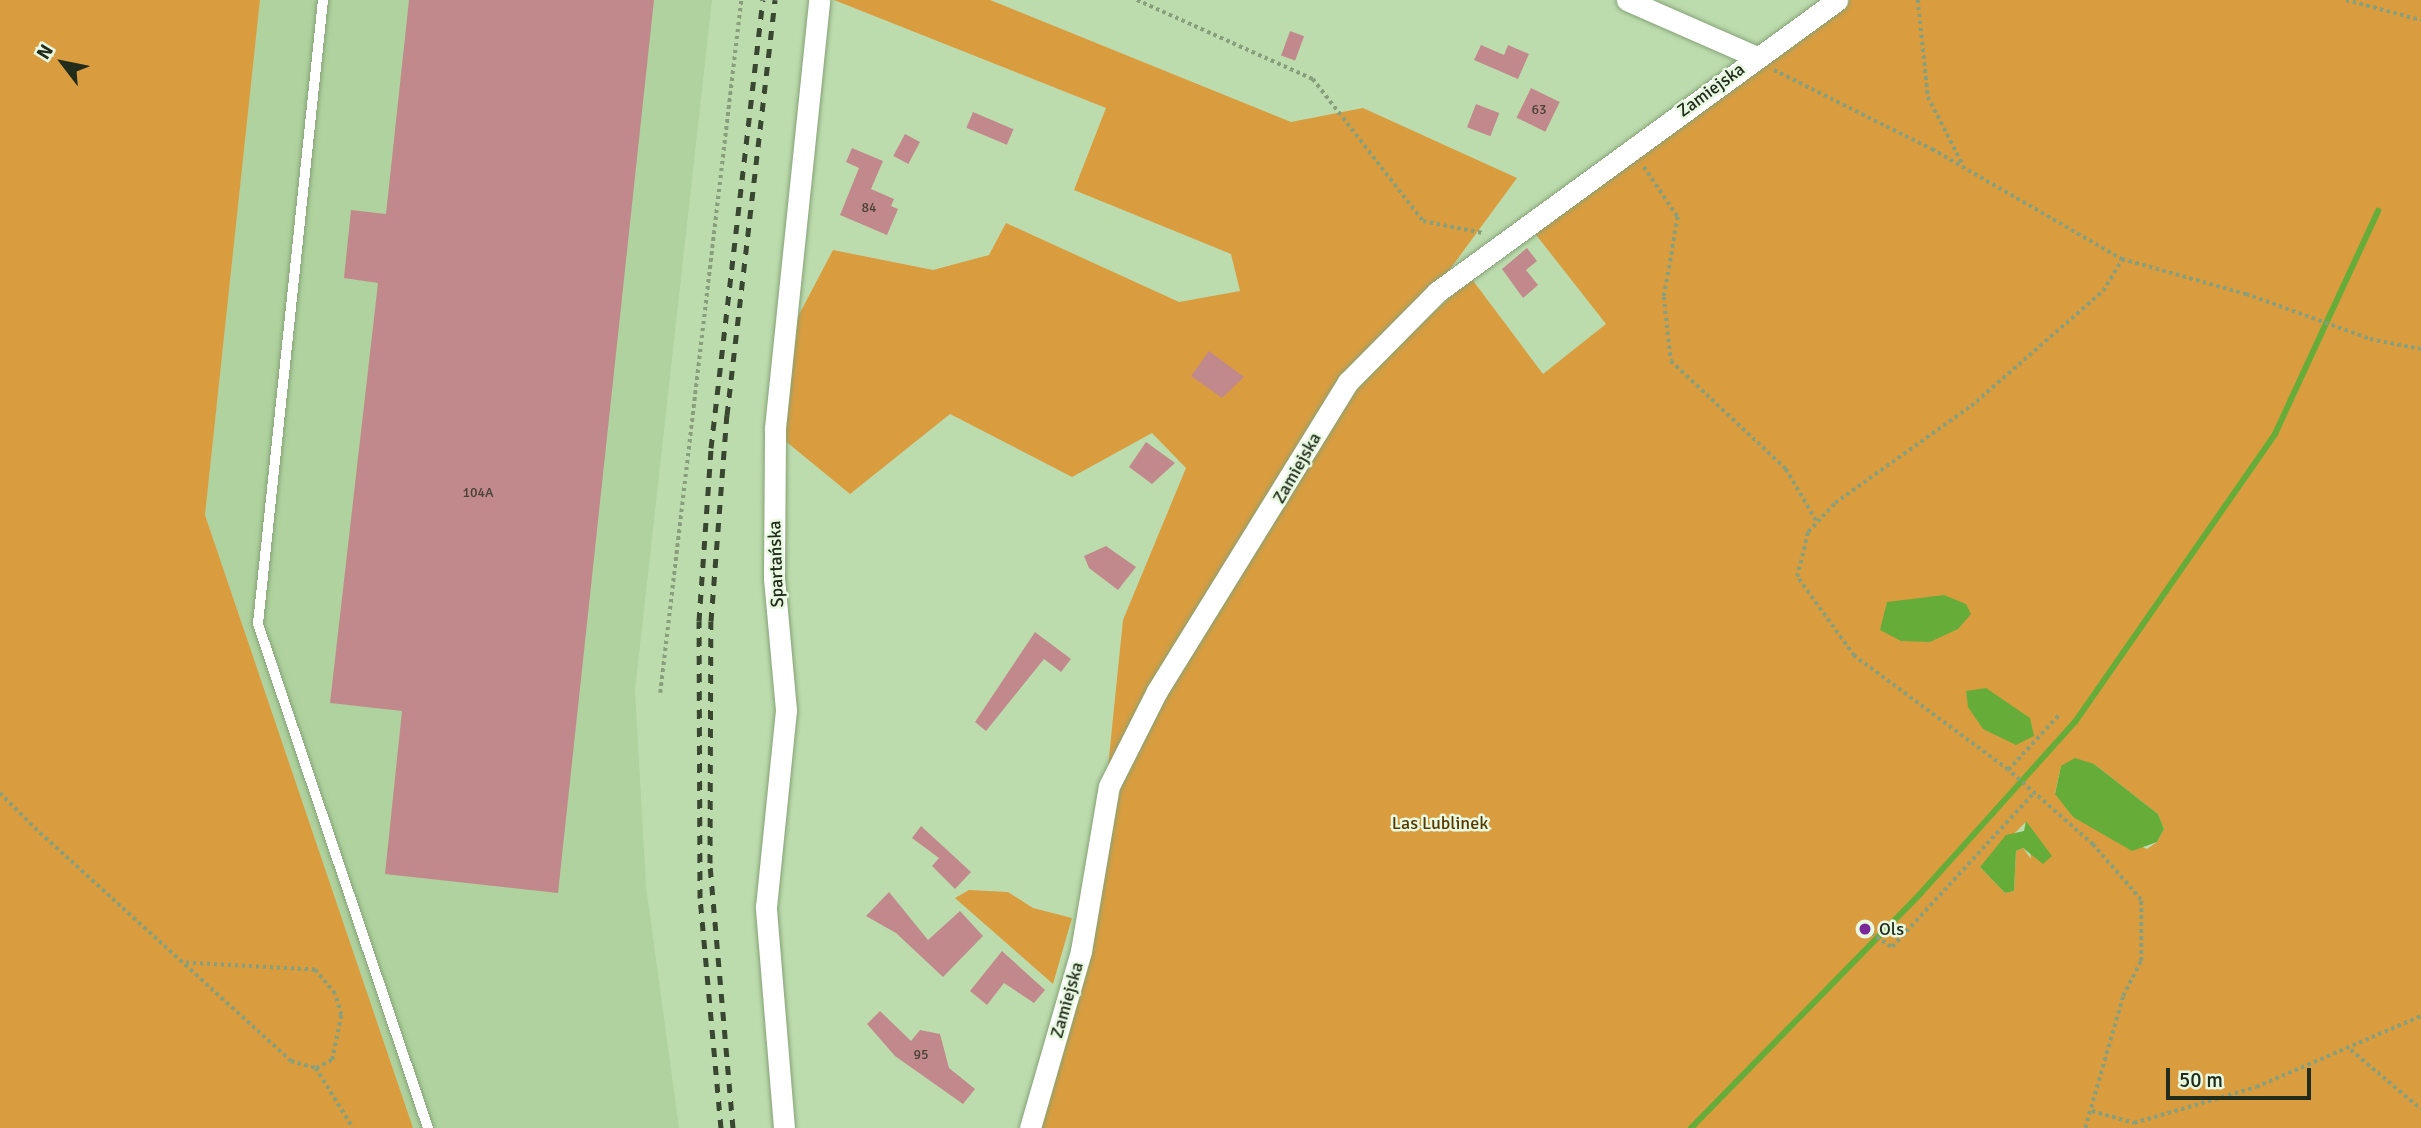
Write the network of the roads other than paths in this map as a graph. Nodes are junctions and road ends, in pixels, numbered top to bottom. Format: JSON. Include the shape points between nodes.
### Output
{"nodes":[{"id":1,"x":323,"y":0,"type":"edge"},
{"id":2,"x":819,"y":0,"type":"edge"},
{"id":3,"x":1627,"y":0,"type":"edge"},
{"id":4,"x":1837,"y":0,"type":"edge"},
{"id":5,"x":1755,"y":58,"type":"junction"},
{"id":6,"x":428,"y":1128,"type":"edge"},
{"id":7,"x":784,"y":1128,"type":"edge"},
{"id":8,"x":1030,"y":1128,"type":"edge"}],
"edges":[{"from":1,"to":6,"type":"lane","via":[[258,624]]},
{"from":2,"to":7,"type":"street","name":"Spartańska","via":[[775,428],[774,578],[786,710],[766,906]]},
{"from":3,"to":5,"type":"street"},
{"from":4,"to":5,"type":"street","name":"Zamiejska"},
{"from":5,"to":8,"type":"street","name":"Zamiejska","via":[[1437,292],[1348,382],[1144,714],[1109,786],[1081,951]]}]}
